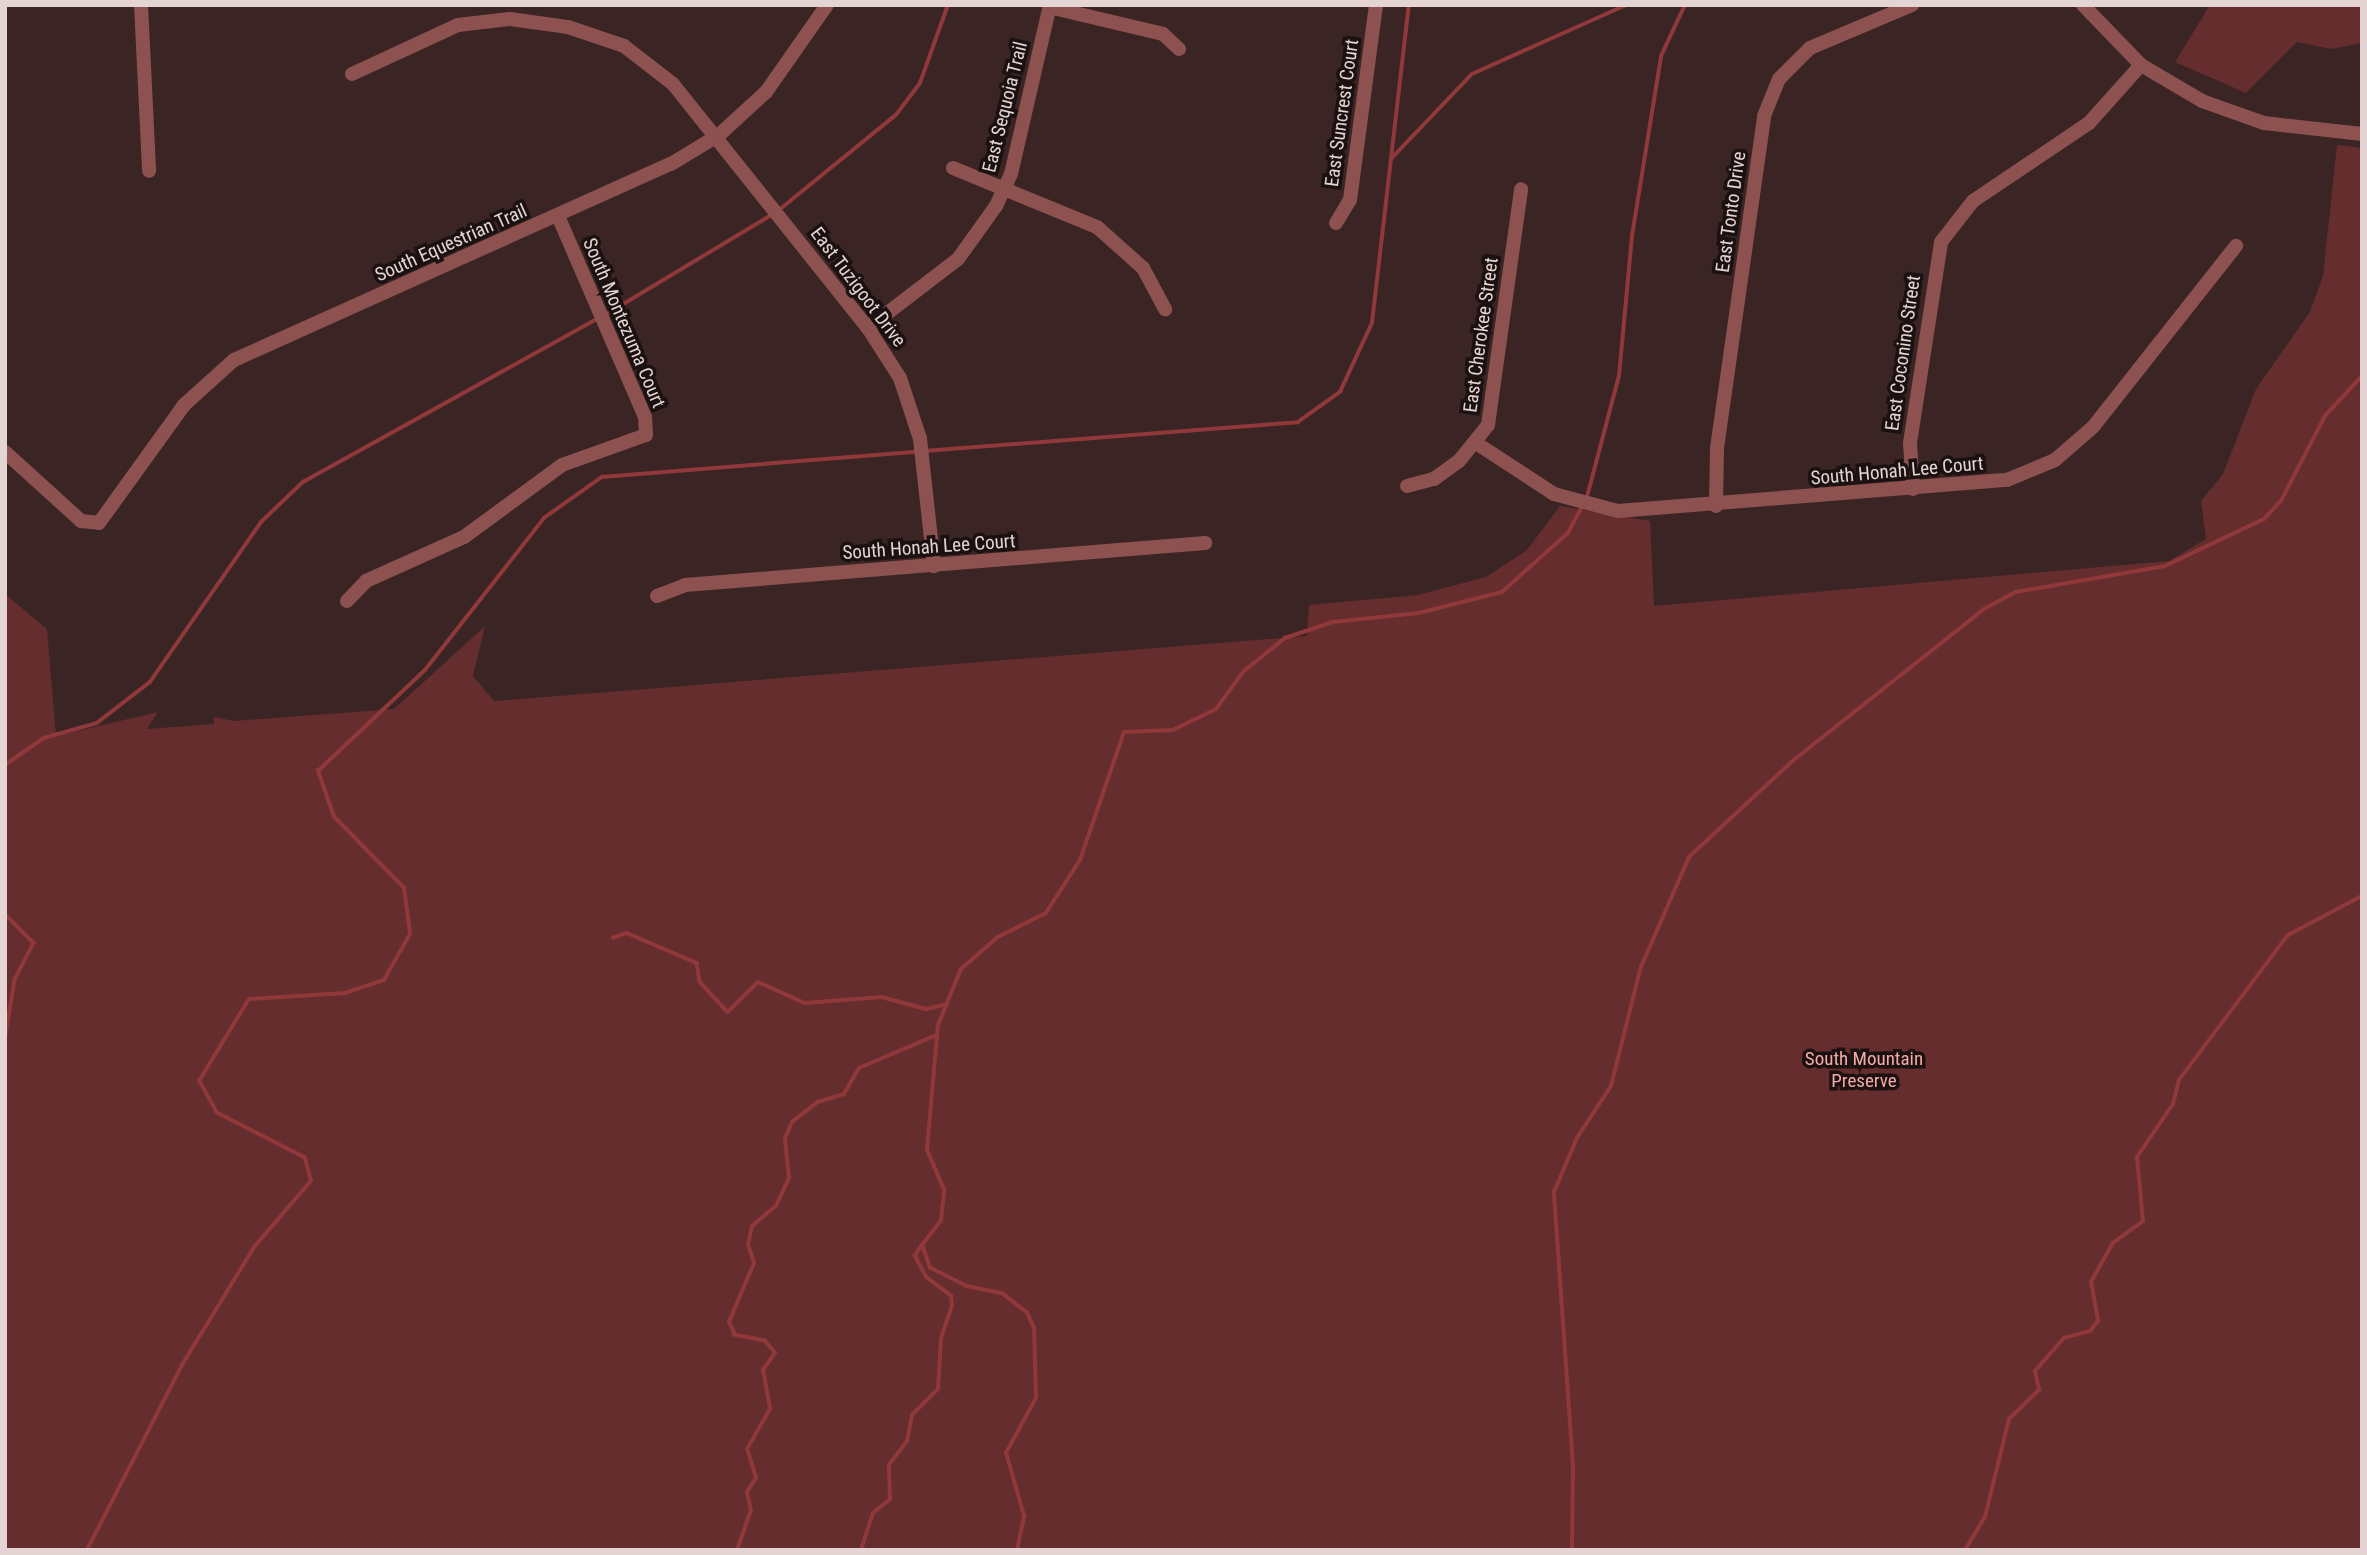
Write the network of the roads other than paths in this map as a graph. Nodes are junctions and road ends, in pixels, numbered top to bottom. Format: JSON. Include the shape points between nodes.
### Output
{"nodes":[{"id":1,"x":141,"y":5,"type":"edge"},
{"id":2,"x":827,"y":5,"type":"edge"},
{"id":3,"x":1376,"y":5,"type":"edge"},
{"id":4,"x":1912,"y":5,"type":"edge"},
{"id":5,"x":2083,"y":5,"type":"edge"},
{"id":6,"x":1049,"y":6,"type":"edge"},
{"id":7,"x":1180,"y":49,"type":"dead end"},
{"id":8,"x":2141,"y":65,"type":"junction"},
{"id":9,"x":352,"y":74,"type":"dead end"},
{"id":10,"x":2362,"y":134,"type":"edge"},
{"id":11,"x":719,"y":135,"type":"junction"},
{"id":12,"x":953,"y":168,"type":"dead end"},
{"id":13,"x":149,"y":171,"type":"dead end"},
{"id":14,"x":1004,"y":189,"type":"junction"},
{"id":15,"x":1521,"y":189,"type":"dead end"},
{"id":16,"x":558,"y":216,"type":"junction"},
{"id":17,"x":1336,"y":223,"type":"dead end"},
{"id":18,"x":2236,"y":246,"type":"dead end"},
{"id":19,"x":1165,"y":309,"type":"dead end"},
{"id":20,"x":868,"y":328,"type":"junction"},
{"id":21,"x":1476,"y":443,"type":"junction"},
{"id":22,"x":5,"y":452,"type":"edge"},
{"id":23,"x":1407,"y":486,"type":"dead end"},
{"id":24,"x":1913,"y":489,"type":"junction"},
{"id":25,"x":1716,"y":506,"type":"junction"},
{"id":26,"x":1205,"y":543,"type":"dead end"},
{"id":27,"x":934,"y":566,"type":"junction"},
{"id":28,"x":657,"y":596,"type":"dead end"},
{"id":29,"x":347,"y":601,"type":"dead end"}],
"edges":[{"from":1,"to":13,"type":"street"},
{"from":2,"to":11,"type":"street","name":"South Equestrian Trail","via":[[766,92]]},
{"from":3,"to":17,"type":"street","name":"East Suncrest Court","via":[[1350,200]]},
{"from":4,"to":25,"type":"street","name":"East Tonto Drive","via":[[1810,48],[1779,79],[1763,116],[1717,448]]},
{"from":5,"to":8,"type":"street"},
{"from":6,"to":7,"type":"street","via":[[1163,34]]},
{"from":6,"to":14,"type":"street","name":"East Sequoia Trail"},
{"from":8,"to":10,"type":"street","via":[[2202,101],[2264,122]]},
{"from":8,"to":24,"type":"street","name":"East Coconino Street","via":[[2089,123],[1973,201],[1941,242],[1927,299],[1910,443]]},
{"from":9,"to":11,"type":"street","name":"East Tuzigoot Drive","via":[[458,25],[510,19],[568,27],[624,46],[673,84]]},
{"from":11,"to":16,"type":"street","name":"South Equestrian Trail"},
{"from":11,"to":20,"type":"street","name":"East Tuzigoot Drive"},
{"from":12,"to":14,"type":"street"},
{"from":14,"to":19,"type":"street","via":[[1083,220],[1120,244],[1143,268]]},
{"from":14,"to":20,"type":"street","name":"East Sequoia Trail","via":[[958,259]]},
{"from":15,"to":21,"type":"street","name":"East Cherokee Street","via":[[1494,395]]},
{"from":16,"to":22,"type":"street","name":"South Equestrian Trail","via":[[234,360],[184,404],[99,523],[81,521]]},
{"from":16,"to":29,"type":"street","name":"South Montezuma Court","via":[[645,417],[644,439],[562,465],[464,537],[366,581]]},
{"from":18,"to":24,"type":"street","name":"South Honah Lee Court","via":[[2093,427],[2055,460],[2007,480]]},
{"from":20,"to":27,"type":"street","name":"East Tuzigoot Drive","via":[[900,378],[920,439]]},
{"from":21,"to":23,"type":"street","name":"East Cherokee Street","via":[[1434,479]]},
{"from":21,"to":25,"type":"street","name":"South Honah Lee Court","via":[[1575,502],[1596,508]]},
{"from":24,"to":25,"type":"street","name":"South Honah Lee Court"},
{"from":26,"to":27,"type":"street","name":"South Honah Lee Court"},
{"from":27,"to":28,"type":"street","name":"South Honah Lee Court","via":[[685,586]]}]}
